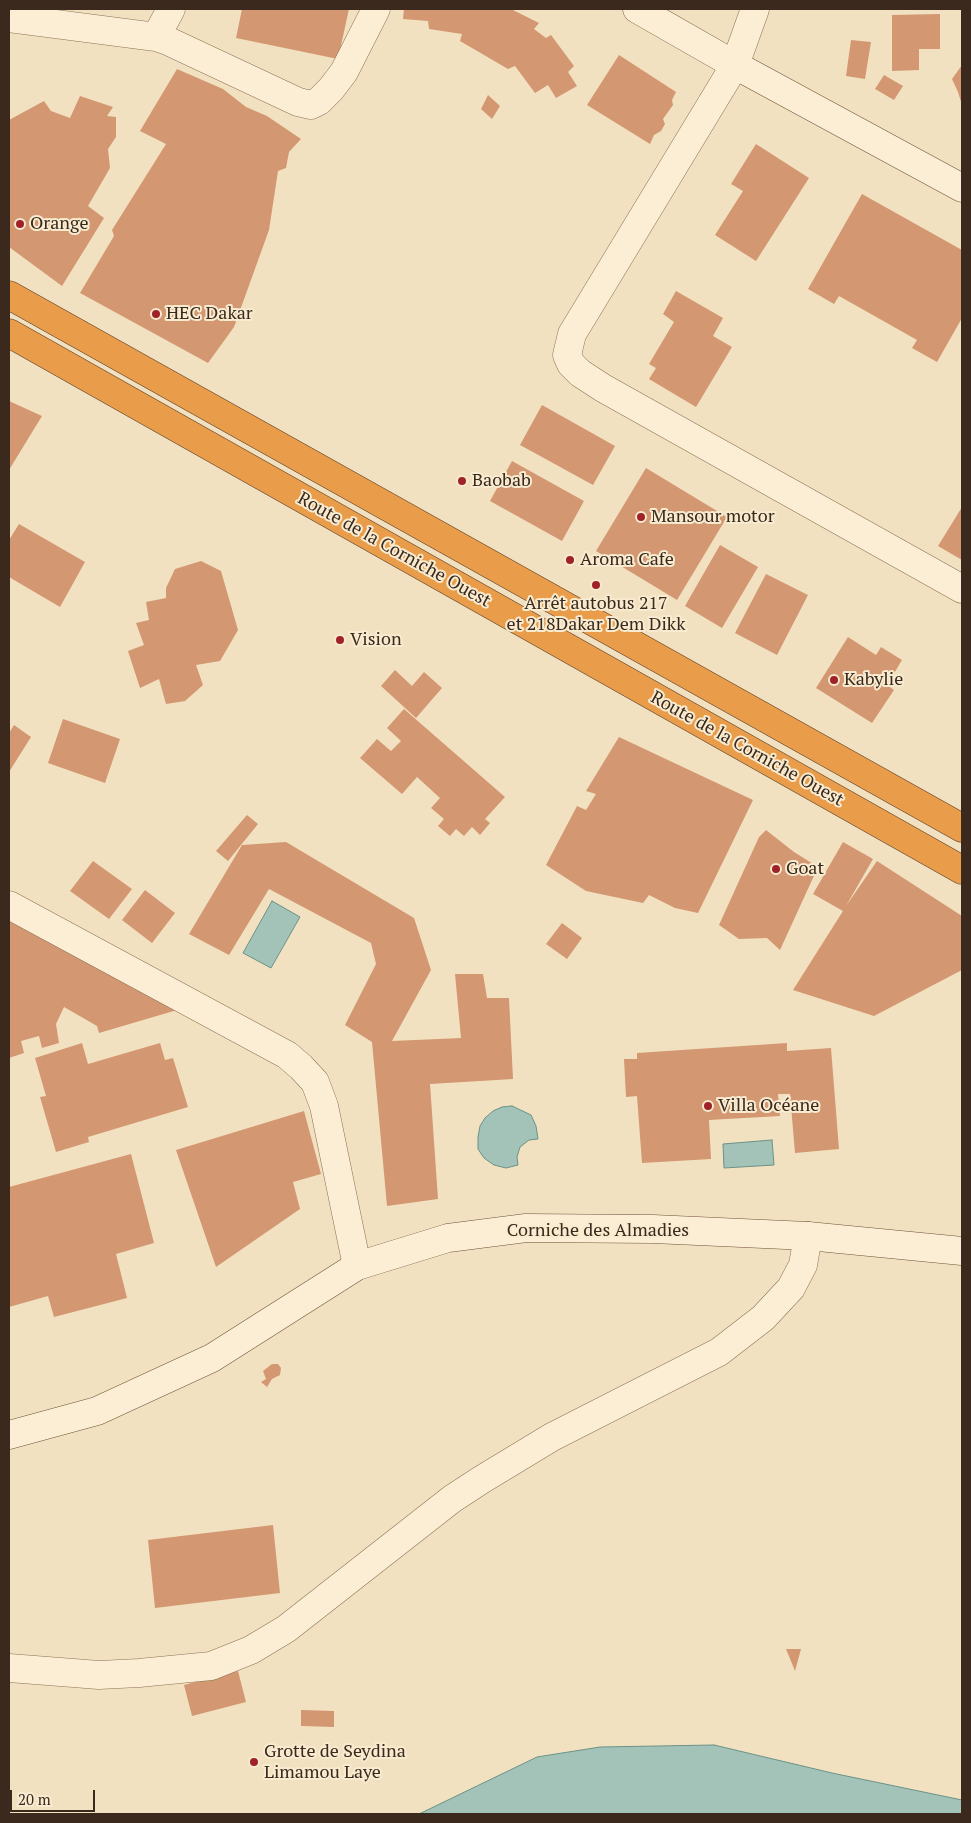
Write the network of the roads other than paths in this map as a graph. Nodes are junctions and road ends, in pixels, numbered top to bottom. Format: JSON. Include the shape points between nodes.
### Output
{"nodes":[{"id":1,"x":170,"y":9,"type":"edge"},
{"id":2,"x":376,"y":9,"type":"edge"},
{"id":3,"x":637,"y":9,"type":"edge"},
{"id":4,"x":755,"y":9,"type":"edge"},
{"id":5,"x":9,"y":18,"type":"edge"},
{"id":6,"x":156,"y":38,"type":"junction"},
{"id":7,"x":736,"y":65,"type":"junction"},
{"id":8,"x":962,"y":188,"type":"edge"},
{"id":9,"x":9,"y":295,"type":"edge"},
{"id":10,"x":9,"y":333,"type":"edge"},
{"id":11,"x":962,"y":589,"type":"edge"},
{"id":12,"x":962,"y":828,"type":"edge"},
{"id":13,"x":962,"y":870,"type":"edge"},
{"id":14,"x":9,"y":905,"type":"edge"},
{"id":15,"x":808,"y":1236,"type":"junction"},
{"id":16,"x":962,"y":1251,"type":"edge"},
{"id":17,"x":357,"y":1266,"type":"junction"},
{"id":18,"x":9,"y":1435,"type":"edge"},
{"id":19,"x":9,"y":1668,"type":"edge"}],
"edges":[{"from":1,"to":6,"type":"street"},
{"from":2,"to":6,"type":"street","via":[[344,72],[331,90],[312,105],[298,102]]},
{"from":3,"to":7,"type":"street"},
{"from":4,"to":7,"type":"street"},
{"from":5,"to":6,"type":"street"},
{"from":7,"to":8,"type":"street"},
{"from":7,"to":11,"type":"street","via":[[572,334],[567,355],[580,373],[603,388]]},
{"from":9,"to":12,"type":"highway","name":"Route de la Corniche Ouest"},
{"from":10,"to":13,"type":"highway","name":"Route de la Corniche Ouest"},
{"from":14,"to":17,"type":"street","via":[[287,1055],[301,1067],[315,1082],[324,1106]]},
{"from":15,"to":16,"type":"street","name":"Corniche des Almadies"},
{"from":15,"to":17,"type":"street","name":"Corniche des Almadies","via":[[653,1228],[526,1228],[448,1238]]},
{"from":15,"to":19,"type":"street","via":[[803,1265],[791,1288],[763,1318],[719,1352],[552,1436],[481,1480],[452,1499],[286,1629],[251,1650],[211,1666],[139,1674],[99,1675]]},
{"from":17,"to":18,"type":"street","name":"Corniche des Almadies","via":[[212,1358],[97,1410]]}]}
